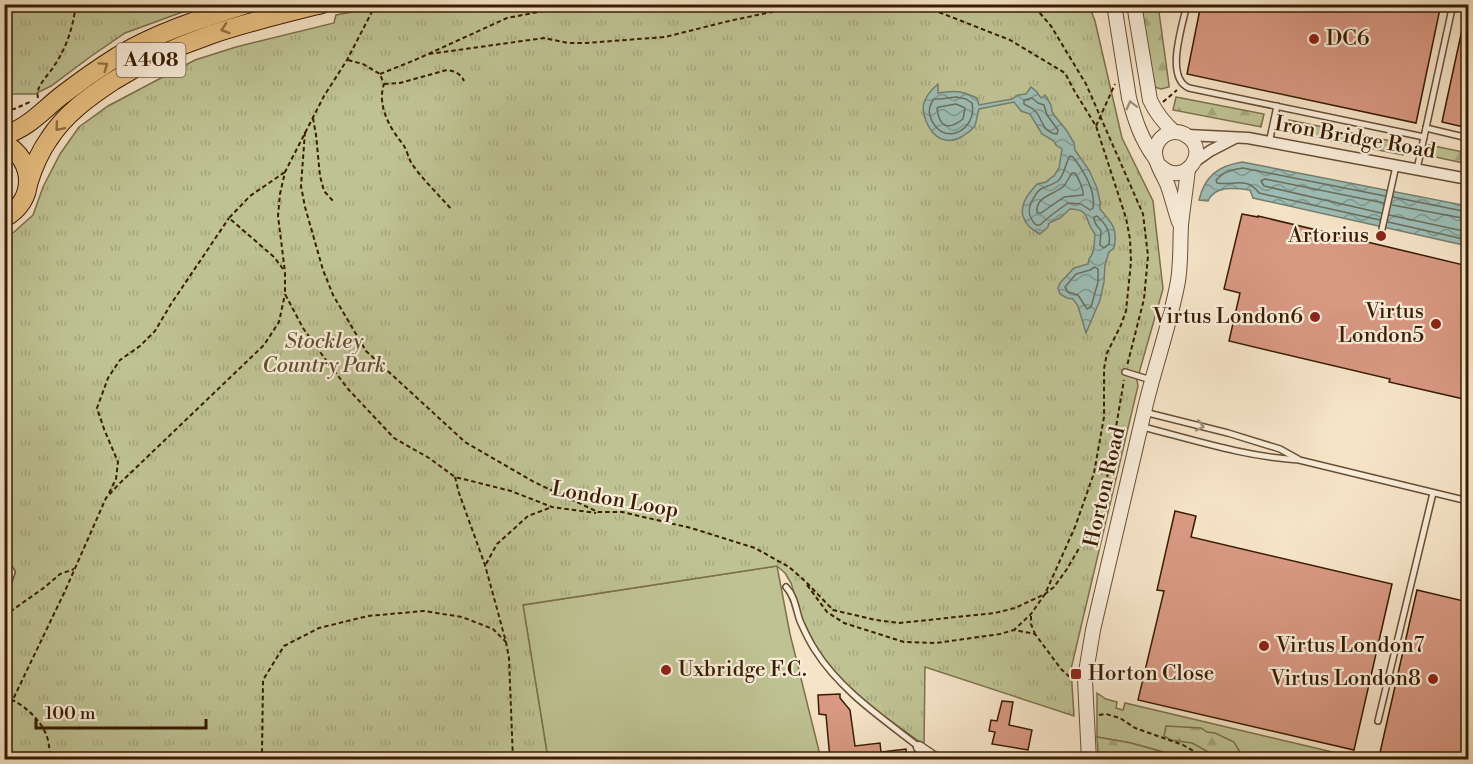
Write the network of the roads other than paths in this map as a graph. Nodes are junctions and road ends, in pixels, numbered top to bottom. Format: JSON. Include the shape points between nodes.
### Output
{"nodes":[{"id":1,"x":247,"y":4,"type":"edge"},
{"id":2,"x":322,"y":4,"type":"edge"},
{"id":3,"x":1114,"y":4,"type":"edge"},
{"id":4,"x":1134,"y":4,"type":"edge"},
{"id":5,"x":1187,"y":4,"type":"edge"},
{"id":6,"x":1453,"y":4,"type":"edge"},
{"id":7,"x":1277,"y":106,"type":"junction"},
{"id":8,"x":1426,"y":128,"type":"junction"},
{"id":9,"x":1180,"y":134,"type":"junction"},
{"id":10,"x":4,"y":135,"type":"edge"},
{"id":11,"x":1424,"y":137,"type":"junction"},
{"id":12,"x":1235,"y":138,"type":"junction"},
{"id":13,"x":1468,"y":138,"type":"edge"},
{"id":14,"x":1269,"y":142,"type":"junction"},
{"id":15,"x":4,"y":143,"type":"edge"},
{"id":16,"x":1158,"y":162,"type":"junction"},
{"id":17,"x":1396,"y":165,"type":"junction"},
{"id":18,"x":1191,"y":166,"type":"junction"},
{"id":19,"x":1417,"y":169,"type":"junction"},
{"id":20,"x":1468,"y":179,"type":"edge"},
{"id":21,"x":28,"y":184,"type":"junction"},
{"id":22,"x":4,"y":218,"type":"edge"},
{"id":23,"x":1181,"y":226,"type":"junction"},
{"id":24,"x":1382,"y":229,"type":"dead end"},
{"id":25,"x":1125,"y":372,"type":"road end"},
{"id":26,"x":1151,"y":380,"type":"junction"},
{"id":27,"x":1144,"y":411,"type":"junction"},
{"id":28,"x":1140,"y":426,"type":"junction"},
{"id":29,"x":1299,"y":460,"type":"junction"},
{"id":30,"x":1433,"y":493,"type":"junction"},
{"id":31,"x":1468,"y":501,"type":"edge"},
{"id":32,"x":4,"y":561,"type":"edge"},
{"id":33,"x":4,"y":587,"type":"edge"},
{"id":34,"x":786,"y":587,"type":"dead end"},
{"id":35,"x":1378,"y":721,"type":"dead end"},
{"id":36,"x":919,"y":747,"type":"joint"},
{"id":37,"x":938,"y":759,"type":"edge"},
{"id":38,"x":1089,"y":759,"type":"edge"}],
"edges":[{"from":10,"to":1,"type":"main road","number":"A408","one_way":true,"via":[[27,124],[119,56],[154,37]]},
{"from":2,"to":21,"type":"main road","number":"A408","one_way":true,"via":[[213,33],[123,75],[61,123],[42,150]]},
{"from":16,"to":3,"type":"street","name":"Horton Road","one_way":true,"via":[[1136,124]]},
{"from":4,"to":9,"type":"street","via":[[1154,110]]},
{"from":5,"to":7,"type":"lane","via":[[1176,59],[1183,85]]},
{"from":6,"to":8,"type":"lane"},
{"from":7,"to":11,"type":"lane"},
{"from":7,"to":14,"type":"lane"},
{"from":8,"to":11,"type":"lane"},
{"from":8,"to":13,"type":"lane"},
{"from":9,"to":12,"type":"street","name":"Iron Bridge Road"},
{"from":9,"to":16,"type":"street","via":[[1165,135],[1159,140],[1155,150]]},
{"from":9,"to":18,"type":"street","via":[[1192,140],[1196,148]]},
{"from":11,"to":19,"type":"lane"},
{"from":12,"to":14,"type":"street","name":"Iron Bridge Road"},
{"from":12,"to":18,"type":"street"},
{"from":14,"to":17,"type":"street","name":"Iron Bridge Road"},
{"from":15,"to":21,"type":"main road","via":[[22,159]]},
{"from":16,"to":18,"type":"street","via":[[1174,174]]},
{"from":16,"to":23,"type":"street","name":"Horton Road"},
{"from":17,"to":19,"type":"street","name":"Iron Bridge Road"},
{"from":17,"to":24,"type":"lane"},
{"from":18,"to":23,"type":"street","name":"Horton Road"},
{"from":19,"to":20,"type":"street","name":"Iron Bridge Road"},
{"from":21,"to":22,"type":"main road","via":[[21,204]]},
{"from":23,"to":26,"type":"street","name":"Horton Road","via":[[1178,279]]},
{"from":25,"to":26,"type":"lane"},
{"from":26,"to":27,"type":"street","name":"Horton Road"},
{"from":27,"to":28,"type":"street","name":"Horton Road"},
{"from":27,"to":29,"type":"lane","one_way":true,"via":[[1280,449]]},
{"from":28,"to":29,"type":"lane","via":[[1275,459]]},
{"from":28,"to":38,"type":"street","name":"Horton Road","via":[[1085,675]]},
{"from":29,"to":30,"type":"lane"},
{"from":30,"to":31,"type":"lane"},
{"from":30,"to":35,"type":"lane"},
{"from":32,"to":33,"type":"lane","via":[[12,572]]},
{"from":34,"to":36,"type":"lane","via":[[814,649],[833,675]]},
{"from":36,"to":37,"type":"street"}]}
